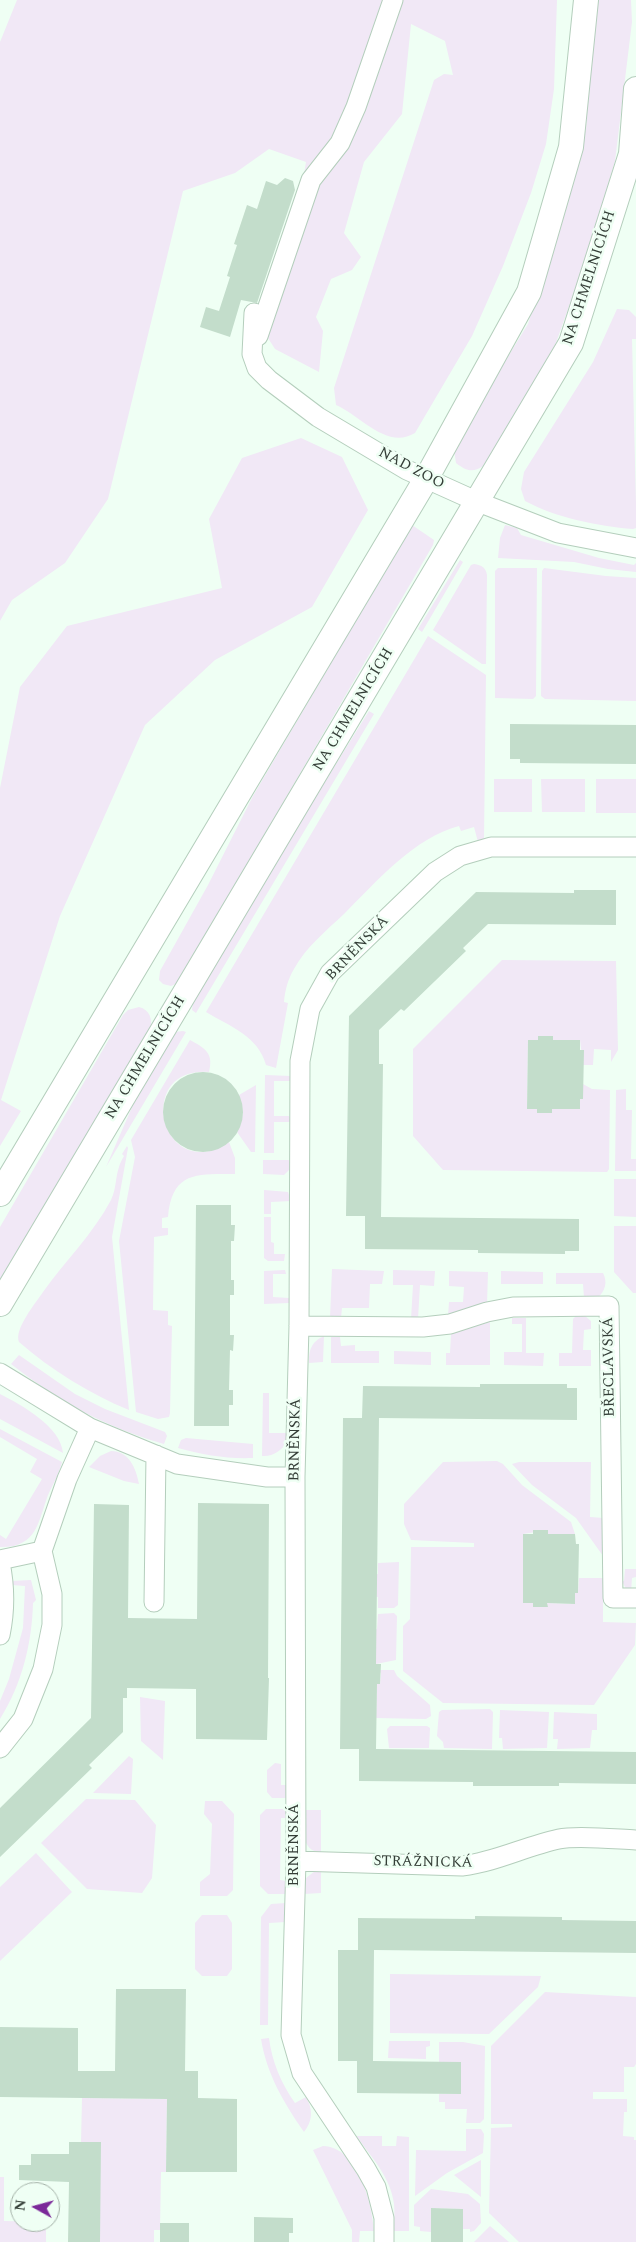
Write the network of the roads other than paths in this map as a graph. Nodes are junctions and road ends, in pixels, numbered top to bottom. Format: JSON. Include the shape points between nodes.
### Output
{"nodes":[{"id":1,"x":393,"y":0,"type":"edge"},
{"id":2,"x":586,"y":0,"type":"edge"},
{"id":3,"x":636,"y":89,"type":"edge"},
{"id":4,"x":254,"y":313,"type":"dead end"},
{"id":5,"x":252,"y":354,"type":"junction"},
{"id":6,"x":426,"y":479,"type":"junction"},
{"id":7,"x":478,"y":502,"type":"junction"},
{"id":8,"x":636,"y":548,"type":"edge"},
{"id":9,"x":636,"y":847,"type":"edge"},
{"id":10,"x":0,"y":1194,"type":"edge"},
{"id":11,"x":0,"y":1304,"type":"edge"},
{"id":12,"x":299,"y":1326,"type":"junction"},
{"id":13,"x":0,"y":1373,"type":"edge"},
{"id":14,"x":90,"y":1428,"type":"junction"},
{"id":15,"x":156,"y":1455,"type":"junction"},
{"id":16,"x":294,"y":1477,"type":"junction"},
{"id":17,"x":42,"y":1551,"type":"junction"},
{"id":18,"x":0,"y":1561,"type":"edge"},
{"id":19,"x":636,"y":1598,"type":"edge"},
{"id":20,"x":154,"y":1602,"type":"dead end"},
{"id":21,"x":0,"y":1635,"type":"edge"},
{"id":22,"x":0,"y":1748,"type":"edge"},
{"id":23,"x":636,"y":1840,"type":"edge"},
{"id":24,"x":296,"y":1861,"type":"junction"},
{"id":25,"x":384,"y":2242,"type":"edge"}],
"edges":[{"from":1,"to":5,"type":"street","via":[[340,143],[311,180]]},
{"from":2,"to":6,"type":"street","via":[[571,147],[529,292]]},
{"from":3,"to":7,"type":"street","name":"NA CHMELNICÍCH","via":[[631,154],[571,343]]},
{"from":4,"to":5,"type":"street"},
{"from":5,"to":6,"type":"street","name":"NAD ZOO","via":[[257,368],[269,380],[318,416]]},
{"from":6,"to":7,"type":"street","name":"NAD ZOO"},
{"from":6,"to":10,"type":"street"},
{"from":7,"to":8,"type":"street","name":"NAD ZOO","via":[[558,533]]},
{"from":7,"to":11,"type":"street","name":"NA CHMELNICÍCH"},
{"from":9,"to":12,"type":"street","name":"BRNĚNSKÁ","via":[[491,847],[460,856],[435,872],[330,973],[310,1010],[300,1061]]},
{"from":12,"to":16,"type":"street","name":"BRNĚNSKÁ"},
{"from":12,"to":19,"type":"street","name":"BŘECLAVSKÁ","via":[[423,1327],[450,1324],[513,1307],[609,1306],[613,1598]]},
{"from":13,"to":14,"type":"street"},
{"from":14,"to":15,"type":"street"},
{"from":14,"to":17,"type":"street","via":[[66,1478]]},
{"from":15,"to":16,"type":"street","via":[[177,1464],[267,1477]]},
{"from":15,"to":20,"type":"street"},
{"from":16,"to":24,"type":"street","name":"BRNĚNSKÁ"},
{"from":17,"to":18,"type":"street"},
{"from":17,"to":22,"type":"street","via":[[52,1594],[52,1625],[46,1656],[23,1719]]},
{"from":18,"to":21,"type":"street","via":[[4,1582]]},
{"from":23,"to":24,"type":"street","name":"STRÁŽNICKÁ","via":[[562,1838],[535,1844],[483,1864],[462,1866]]},
{"from":24,"to":25,"type":"street","name":"BRNĚNSKÁ","via":[[291,2036],[295,2055],[302,2073],[376,2187],[384,2218]]}]}
